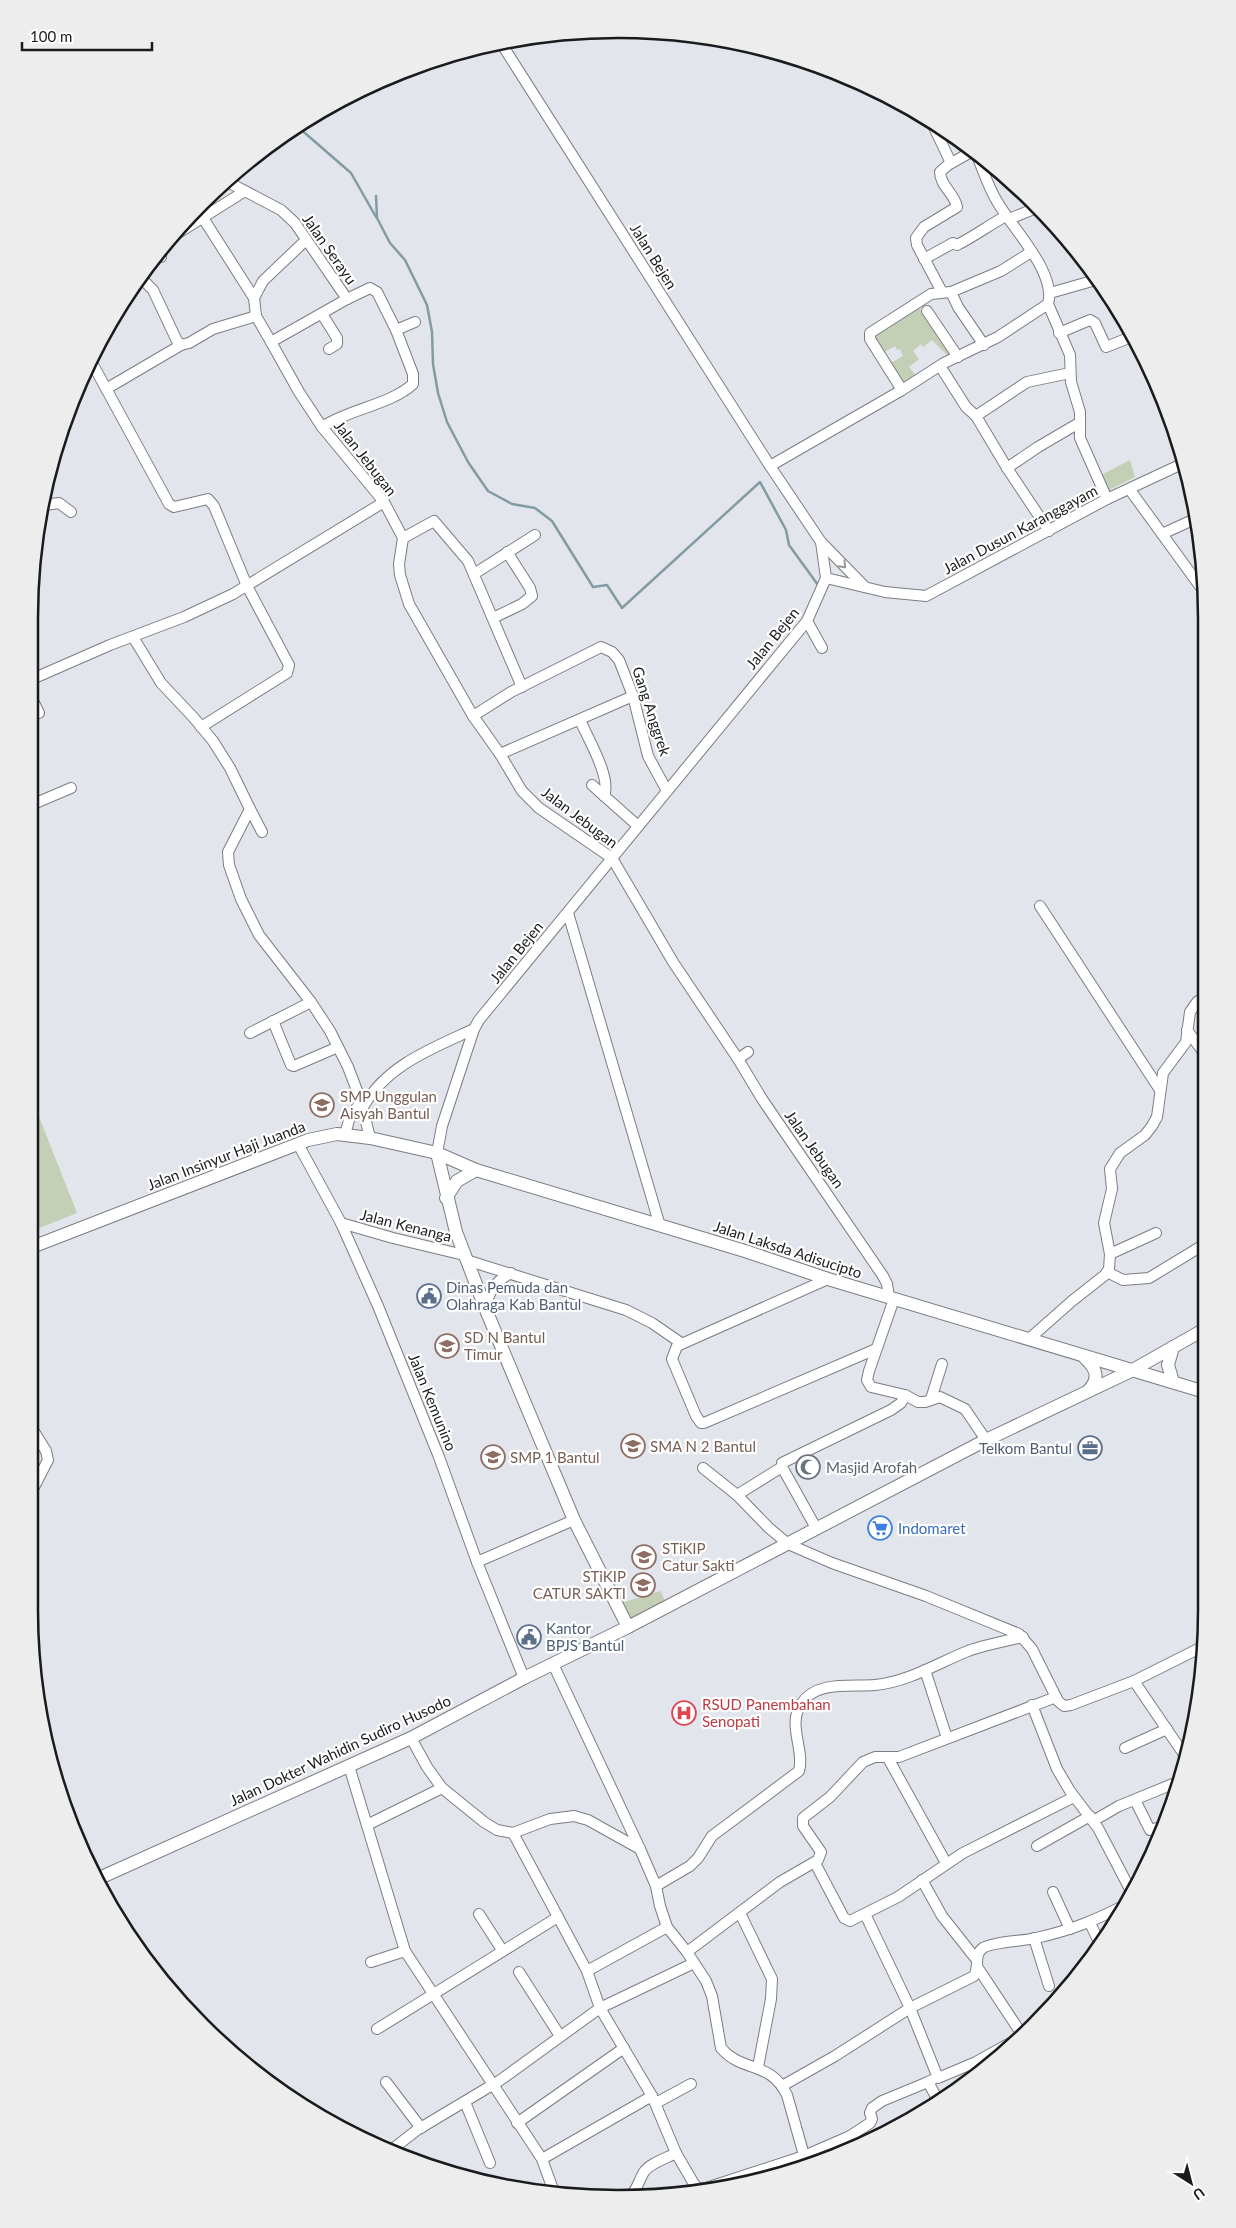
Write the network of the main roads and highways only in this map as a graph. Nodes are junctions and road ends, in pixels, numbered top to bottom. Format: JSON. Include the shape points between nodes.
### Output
{"nodes":[{"id":1,"x":437,"y":1153,"type":"junction"},
{"id":2,"x":476,"y":1170,"type":"junction"},
{"id":3,"x":446,"y":1198,"type":"junction"},
{"id":4,"x":38,"y":1245,"type":"edge"},
{"id":5,"x":1198,"y":1332,"type":"edge"},
{"id":6,"x":1173,"y":1348,"type":"junction"},
{"id":7,"x":1083,"y":1356,"type":"junction"},
{"id":8,"x":1131,"y":1371,"type":"junction"},
{"id":9,"x":1173,"y":1382,"type":"junction"},
{"id":10,"x":1198,"y":1390,"type":"edge"},
{"id":11,"x":1086,"y":1393,"type":"junction"},
{"id":12,"x":628,"y":1627,"type":"junction"},
{"id":13,"x":102,"y":1877,"type":"edge"}],
"edges":[{"from":1,"to":2,"type":"main road","name":"Jalan Laksda Adisucipto"},
{"from":1,"to":3,"type":"main road"},
{"from":1,"to":4,"type":"main road","name":"Jalan Insinyur Haji Juanda","via":[[370,1138],[327,1136],[298,1144]]},
{"from":2,"to":3,"type":"main road","via":[[457,1181]]},
{"from":2,"to":7,"type":"main road","name":"Jalan Laksda Adisucipto"},
{"from":3,"to":12,"type":"main road","via":[[486,1310],[574,1520]]},
{"from":5,"to":6,"type":"main road","name":"Jalan Dokter Wahidin Sudiro Husodo"},
{"from":6,"to":8,"type":"main road","name":"Jalan Dokter Wahidin Sudiro Husodo"},
{"from":6,"to":9,"type":"main road","via":[[1168,1365]]},
{"from":7,"to":8,"type":"main road","name":"Jalan Laksda Adisucipto"},
{"from":7,"to":11,"type":"main road","via":[[1096,1373],[1094,1385]]},
{"from":8,"to":9,"type":"main road","name":"Jalan Laksda Adisucipto"},
{"from":8,"to":11,"type":"main road","name":"Jalan Dokter Wahidin Sudiro Husodo"},
{"from":9,"to":10,"type":"main road","name":"Jalan Laksda Adisucipto"},
{"from":11,"to":12,"type":"main road","name":"Jalan Dokter Wahidin Sudiro Husodo","via":[[986,1440]]},
{"from":12,"to":13,"type":"main road","name":"Jalan Dokter Wahidin Sudiro Husodo","via":[[411,1738]]}]}
